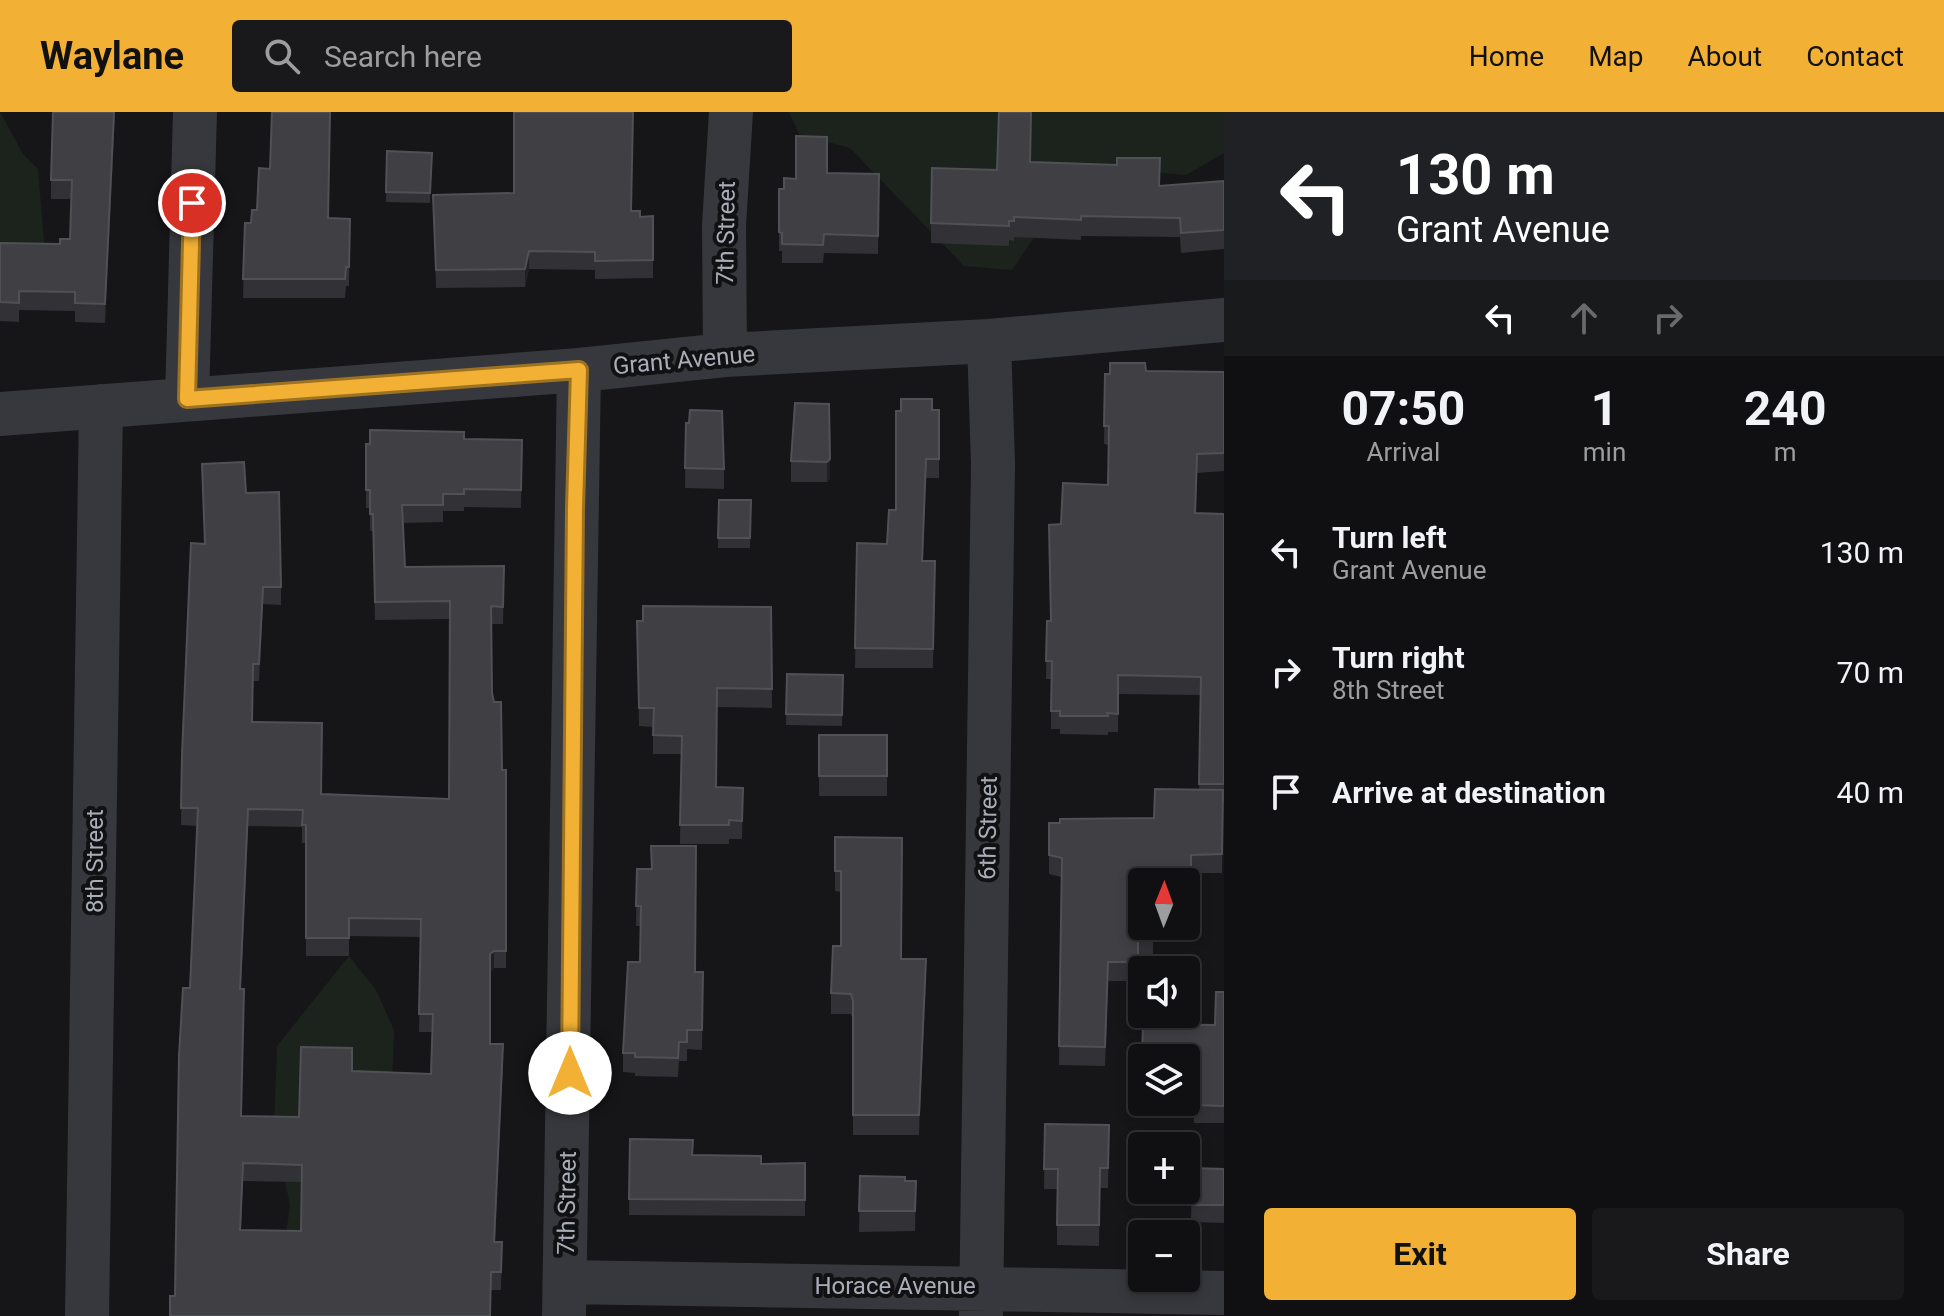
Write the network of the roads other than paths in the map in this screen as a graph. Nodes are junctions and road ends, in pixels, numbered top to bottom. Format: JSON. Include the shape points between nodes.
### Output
{"nodes":[{"id":1,"x":195,"y":112,"type":"edge"},
{"id":2,"x":731,"y":112,"type":"edge"},
{"id":3,"x":1224,"y":320,"type":"edge"},
{"id":4,"x":989,"y":341,"type":"junction"},
{"id":5,"x":725,"y":355,"type":"junction"},
{"id":6,"x":579,"y":370,"type":"junction"},
{"id":7,"x":187,"y":399,"type":"junction"},
{"id":8,"x":101,"y":406,"type":"junction"},
{"id":9,"x":0,"y":414,"type":"edge"},
{"id":10,"x":565,"y":1299,"type":"edge"},
{"id":11,"x":1219,"y":1300,"type":"edge"},
{"id":12,"x":981,"y":1301,"type":"edge"},
{"id":13,"x":87,"y":1316,"type":"edge"}],
"edges":[{"from":1,"to":7,"type":"street"},
{"from":2,"to":5,"type":"street","name":"7th Street","via":[[724,225]]},
{"from":3,"to":4,"type":"street","name":"Grant Avenue"},
{"from":4,"to":5,"type":"street","name":"Grant Avenue"},
{"from":4,"to":12,"type":"street","name":"6th Street","via":[[993,464]]},
{"from":5,"to":6,"type":"street","name":"Grant Avenue"},
{"from":6,"to":7,"type":"street","name":"Grant Avenue"},
{"from":6,"to":10,"type":"street","name":"7th Street"},
{"from":7,"to":8,"type":"street","name":"Grant Avenue"},
{"from":8,"to":9,"type":"street","name":"Grant Avenue"},
{"from":8,"to":13,"type":"street","name":"8th Street"},
{"from":10,"to":12,"type":"street","name":"Horace Avenue","via":[[692,1286]]},
{"from":11,"to":12,"type":"street","name":"Horace Avenue"}]}
